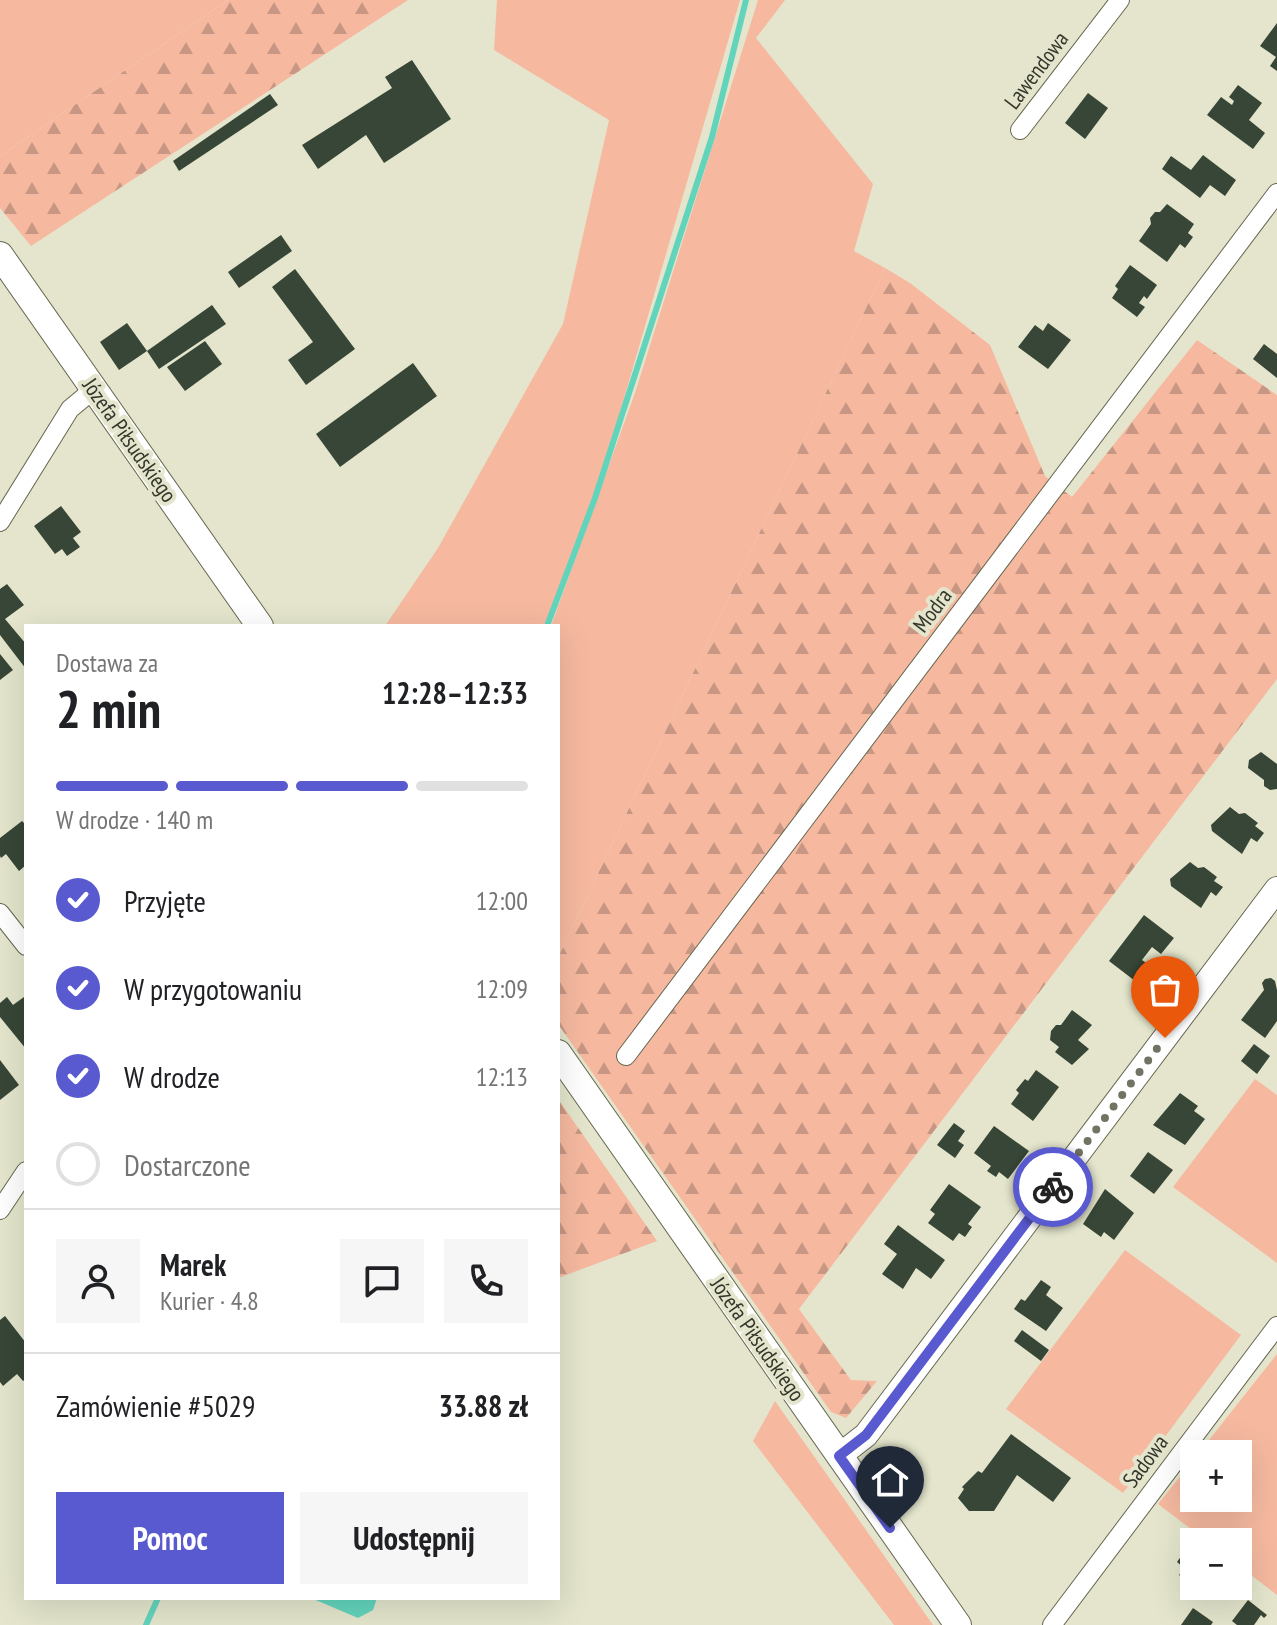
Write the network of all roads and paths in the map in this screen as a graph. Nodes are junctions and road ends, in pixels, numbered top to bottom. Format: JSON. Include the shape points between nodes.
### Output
{"nodes":[{"id":1,"x":1120,"y":0,"type":"edge"},
{"id":2,"x":1020,"y":130,"type":"dead end"},
{"id":3,"x":1277,"y":193,"type":"edge"},
{"id":4,"x":0,"y":255,"type":"edge"},
{"id":5,"x":94,"y":389,"type":"junction"},
{"id":6,"x":0,"y":522,"type":"edge"},
{"id":7,"x":259,"y":624,"type":"edge"},
{"id":8,"x":1277,"y":889,"type":"edge"},
{"id":9,"x":0,"y":913,"type":"edge"},
{"id":10,"x":24,"y":943,"type":"edge"},
{"id":11,"x":560,"y":1056,"type":"edge"},
{"id":12,"x":626,"y":1056,"type":"dead end"},
{"id":13,"x":24,"y":1174,"type":"edge"},
{"id":14,"x":0,"y":1210,"type":"edge"},
{"id":15,"x":1277,"y":1326,"type":"edge"},
{"id":16,"x":839,"y":1456,"type":"junction"},
{"id":17,"x":958,"y":1625,"type":"edge"},
{"id":18,"x":1052,"y":1625,"type":"edge"}],
"edges":[{"from":1,"to":2,"type":"street","name":"Lawendowa"},
{"from":3,"to":12,"type":"street","name":"Modra"},
{"from":4,"to":5,"type":"main road","name":"Józefa Piłsudskiego"},
{"from":5,"to":6,"type":"street","via":[[70,409]]},
{"from":5,"to":7,"type":"main road","name":"Józefa Piłsudskiego"},
{"from":8,"to":16,"type":"street","via":[[866,1435]]},
{"from":9,"to":10,"type":"street"},
{"from":11,"to":16,"type":"main road","name":"Józefa Piłsudskiego"},
{"from":13,"to":14,"type":"street"},
{"from":15,"to":18,"type":"street","name":"Sadowa"},
{"from":16,"to":17,"type":"main road","name":"Józefa Piłsudskiego"}]}
